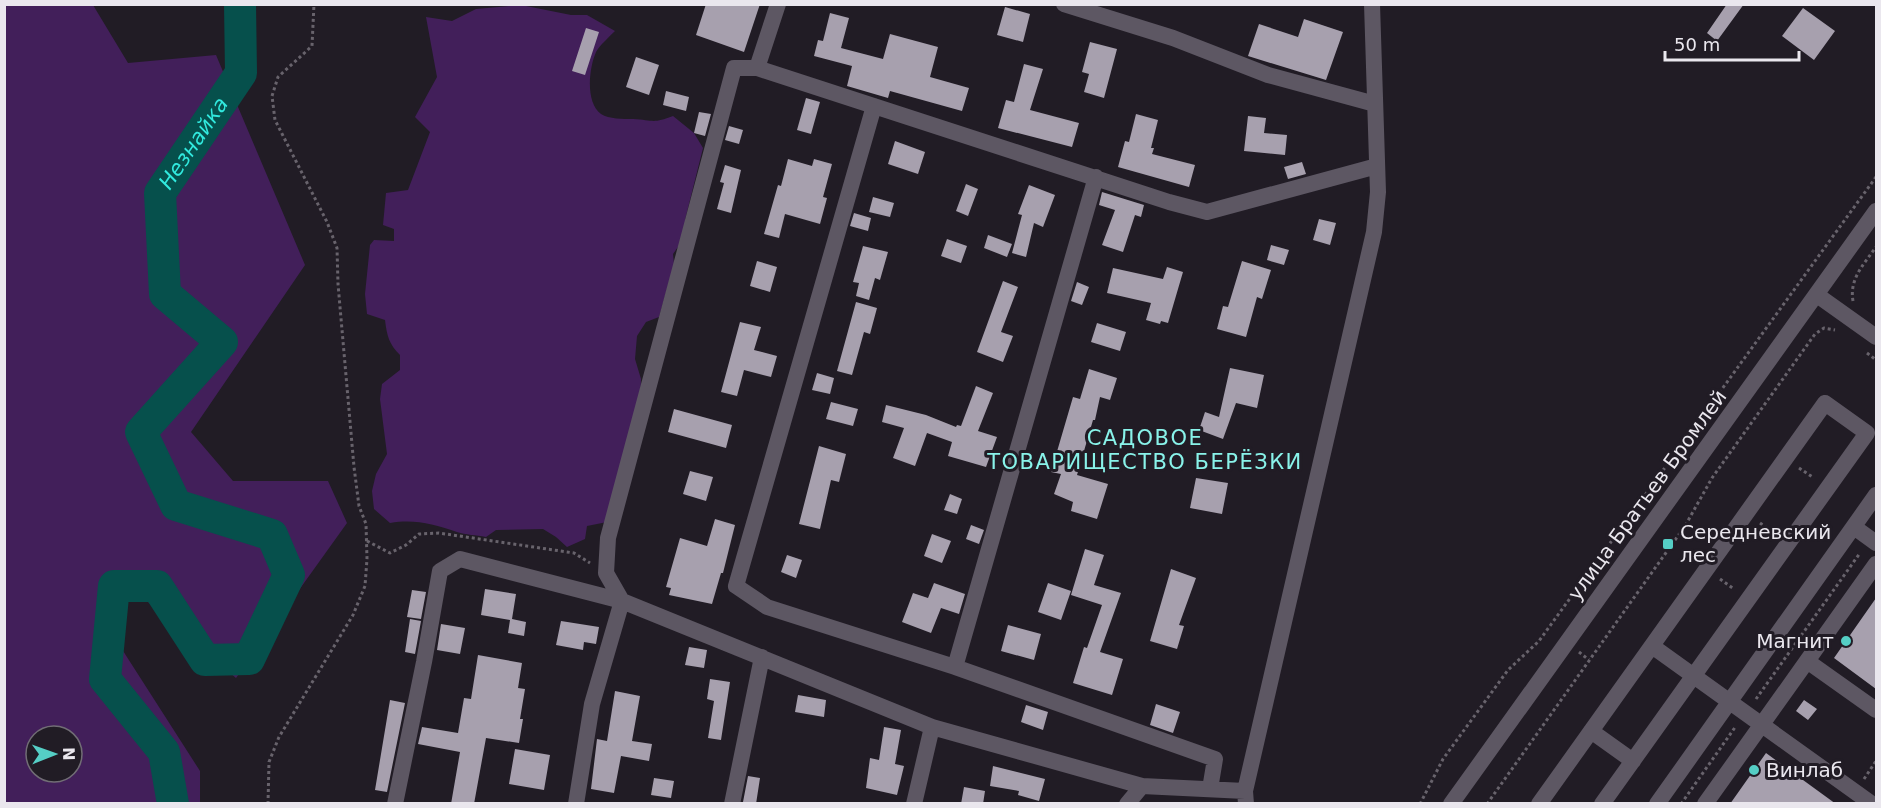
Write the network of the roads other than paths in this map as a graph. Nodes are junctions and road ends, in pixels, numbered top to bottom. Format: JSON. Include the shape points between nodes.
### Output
{"nodes":[{"id":1,"x":778,"y":4,"type":"edge"},
{"id":2,"x":1064,"y":4,"type":"edge"},
{"id":3,"x":1372,"y":4,"type":"edge"},
{"id":4,"x":757,"y":68,"type":"junction"},
{"id":5,"x":1375,"y":104,"type":"junction"},
{"id":6,"x":874,"y":106,"type":"junction"},
{"id":7,"x":1377,"y":166,"type":"junction"},
{"id":8,"x":1096,"y":177,"type":"junction"},
{"id":9,"x":1876,"y":211,"type":"edge"},
{"id":10,"x":1816,"y":295,"type":"junction"},
{"id":11,"x":1876,"y":337,"type":"edge"},
{"id":12,"x":1876,"y":495,"type":"edge"},
{"id":13,"x":1854,"y":527,"type":"junction"},
{"id":14,"x":1873,"y":540,"type":"edge"},
{"id":15,"x":1876,"y":564,"type":"edge"},
{"id":16,"x":622,"y":601,"type":"junction"},
{"id":17,"x":1652,"y":646,"type":"junction"},
{"id":18,"x":762,"y":657,"type":"junction"},
{"id":19,"x":1808,"y":661,"type":"junction"},
{"id":20,"x":955,"y":667,"type":"junction"},
{"id":21,"x":1694,"y":676,"type":"junction"},
{"id":22,"x":1730,"y":701,"type":"junction"},
{"id":23,"x":1876,"y":710,"type":"edge"},
{"id":24,"x":1762,"y":724,"type":"junction"},
{"id":25,"x":932,"y":727,"type":"junction"},
{"id":26,"x":1591,"y":731,"type":"junction"},
{"id":27,"x":1633,"y":761,"type":"junction"},
{"id":28,"x":1142,"y":786,"type":"junction"},
{"id":29,"x":1210,"y":789,"type":"junction"},
{"id":30,"x":1246,"y":797,"type":"edge"},
{"id":31,"x":395,"y":804,"type":"edge"},
{"id":32,"x":576,"y":804,"type":"edge"},
{"id":33,"x":732,"y":804,"type":"edge"},
{"id":34,"x":914,"y":804,"type":"edge"},
{"id":35,"x":1127,"y":804,"type":"edge"},
{"id":36,"x":1451,"y":804,"type":"edge"},
{"id":37,"x":1539,"y":804,"type":"edge"},
{"id":38,"x":1602,"y":804,"type":"edge"},
{"id":39,"x":1657,"y":804,"type":"edge"},
{"id":40,"x":1706,"y":804,"type":"edge"},
{"id":41,"x":1872,"y":804,"type":"edge"}],
"edges":[{"from":1,"to":4,"type":"street"},
{"from":2,"to":5,"type":"street","via":[[1173,38],[1268,75]]},
{"from":3,"to":5,"type":"street"},
{"from":4,"to":6,"type":"street"},
{"from":4,"to":16,"type":"street","via":[[734,68],[608,538],[606,573]]},
{"from":5,"to":7,"type":"street"},
{"from":6,"to":8,"type":"street"},
{"from":6,"to":20,"type":"street","via":[[736,586],[767,607]]},
{"from":7,"to":8,"type":"street","via":[[1207,212]]},
{"from":7,"to":30,"type":"street","via":[[1370,256]]},
{"from":8,"to":20,"type":"street"},
{"from":9,"to":10,"type":"street","name":"улица Братьев Бромлей"},
{"from":10,"to":11,"type":"street"},
{"from":10,"to":36,"type":"street","name":"улица Братьев Бромлей"},
{"from":12,"to":13,"type":"street"},
{"from":13,"to":14,"type":"street"},
{"from":13,"to":22,"type":"street"},
{"from":15,"to":19,"type":"street"},
{"from":16,"to":18,"type":"street"},
{"from":16,"to":31,"type":"street","via":[[460,560],[440,571]]},
{"from":16,"to":32,"type":"street","via":[[591,704]]},
{"from":17,"to":21,"type":"street"},
{"from":17,"to":21,"type":"street","via":[[1825,403],[1834,409],[1867,433]]},
{"from":17,"to":26,"type":"street"},
{"from":18,"to":25,"type":"street"},
{"from":18,"to":33,"type":"street"},
{"from":19,"to":23,"type":"street"},
{"from":19,"to":24,"type":"street"},
{"from":20,"to":29,"type":"street","via":[[1215,759]]},
{"from":21,"to":22,"type":"street"},
{"from":21,"to":27,"type":"street"},
{"from":22,"to":24,"type":"street"},
{"from":22,"to":39,"type":"street"},
{"from":24,"to":40,"type":"street"},
{"from":24,"to":41,"type":"street"},
{"from":25,"to":28,"type":"street"},
{"from":25,"to":34,"type":"street"},
{"from":26,"to":27,"type":"street"},
{"from":26,"to":37,"type":"street"},
{"from":27,"to":38,"type":"street"},
{"from":28,"to":29,"type":"street"},
{"from":28,"to":35,"type":"street"},
{"from":29,"to":30,"type":"street"}]}
